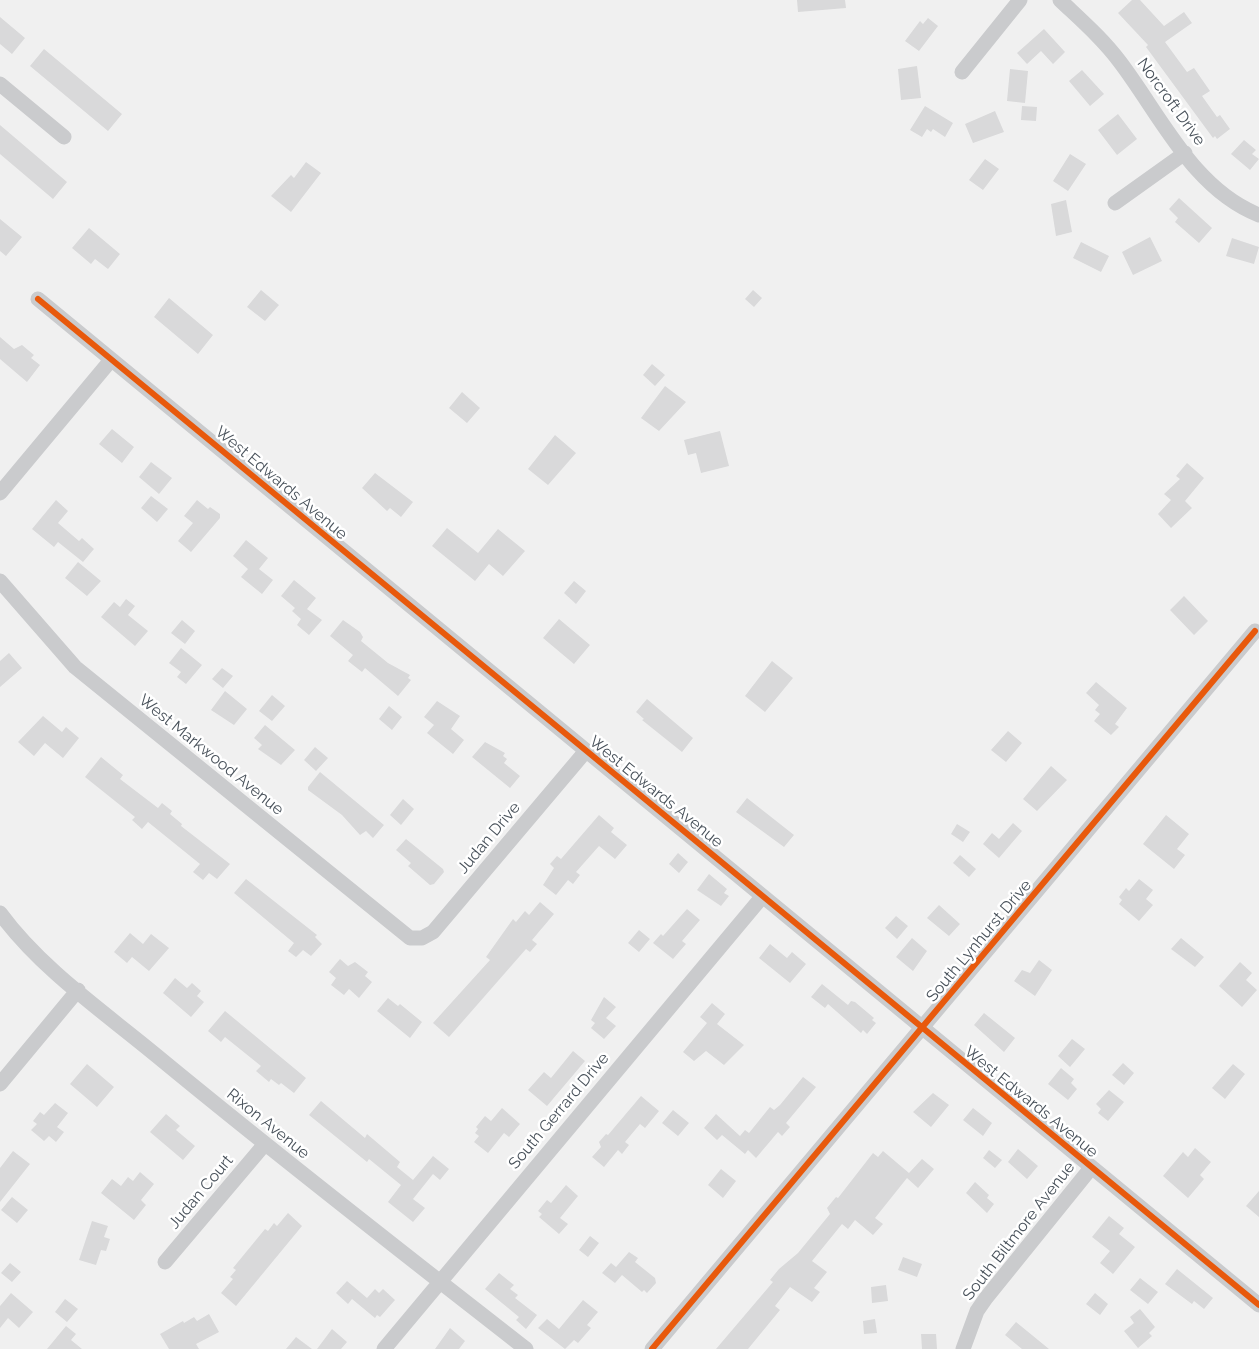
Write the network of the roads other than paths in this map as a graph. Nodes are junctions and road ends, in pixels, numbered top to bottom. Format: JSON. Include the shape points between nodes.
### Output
{"nodes":[{"id":1,"x":1020,"y":0,"type":"edge"},
{"id":2,"x":1060,"y":0,"type":"edge"},
{"id":3,"x":962,"y":72,"type":"dead end"},
{"id":4,"x":0,"y":84,"type":"edge"},
{"id":5,"x":64,"y":137,"type":"dead end"},
{"id":6,"x":1185,"y":153,"type":"junction"},
{"id":7,"x":1115,"y":203,"type":"dead end"},
{"id":8,"x":1259,"y":215,"type":"edge"},
{"id":9,"x":38,"y":299,"type":"dead end"},
{"id":10,"x":111,"y":360,"type":"junction"},
{"id":11,"x":0,"y":493,"type":"edge"},
{"id":12,"x":0,"y":581,"type":"edge"},
{"id":13,"x":1255,"y":631,"type":"dead end"},
{"id":14,"x":585,"y":752,"type":"junction"},
{"id":15,"x":762,"y":897,"type":"junction"},
{"id":16,"x":0,"y":912,"type":"edge"},
{"id":17,"x":415,"y":939,"type":"joint"},
{"id":18,"x":78,"y":990,"type":"junction"},
{"id":19,"x":922,"y":1029,"type":"junction"},
{"id":20,"x":0,"y":1084,"type":"edge"},
{"id":21,"x":264,"y":1145,"type":"junction"},
{"id":22,"x":1091,"y":1168,"type":"junction"},
{"id":23,"x":165,"y":1262,"type":"dead end"},
{"id":24,"x":440,"y":1282,"type":"junction"},
{"id":25,"x":1259,"y":1305,"type":"edge"},
{"id":26,"x":384,"y":1349,"type":"edge"},
{"id":27,"x":526,"y":1349,"type":"edge"},
{"id":28,"x":652,"y":1349,"type":"edge"},
{"id":29,"x":963,"y":1349,"type":"edge"}],
"edges":[{"from":1,"to":3,"type":"street"},
{"from":2,"to":6,"type":"street","name":"Norcroft Drive","via":[[1119,61]]},
{"from":4,"to":5,"type":"street"},
{"from":6,"to":7,"type":"street"},
{"from":6,"to":8,"type":"street","name":"Norcroft Drive","via":[[1206,182],[1226,199]]},
{"from":9,"to":10,"type":"street","name":"West Edwards Avenue"},
{"from":10,"to":11,"type":"street"},
{"from":10,"to":14,"type":"street","name":"West Edwards Avenue"},
{"from":12,"to":17,"type":"street","name":"West Markwood Avenue","via":[[75,667],[404,936]]},
{"from":13,"to":19,"type":"street","name":"South Lynhurst Drive"},
{"from":14,"to":15,"type":"street","name":"West Edwards Avenue"},
{"from":14,"to":17,"type":"street","name":"Judan Drive","via":[[433,932]]},
{"from":15,"to":19,"type":"street","name":"West Edwards Avenue"},
{"from":15,"to":24,"type":"street","name":"South Gerrard Drive"},
{"from":16,"to":18,"type":"street","name":"Rixon Avenue","via":[[24,941]]},
{"from":18,"to":20,"type":"street"},
{"from":18,"to":21,"type":"street","name":"Rixon Avenue"},
{"from":19,"to":22,"type":"street","name":"West Edwards Avenue"},
{"from":19,"to":28,"type":"street","name":"South Lynhurst Drive"},
{"from":21,"to":23,"type":"street","name":"Judan Court"},
{"from":21,"to":24,"type":"street","name":"Rixon Avenue"},
{"from":22,"to":25,"type":"street","name":"West Edwards Avenue"},
{"from":22,"to":29,"type":"street","name":"South Biltmore Avenue","via":[[986,1298]]},
{"from":24,"to":26,"type":"street","name":"South Gerrard Drive"},
{"from":24,"to":27,"type":"street","name":"Rixon Avenue"}]}
